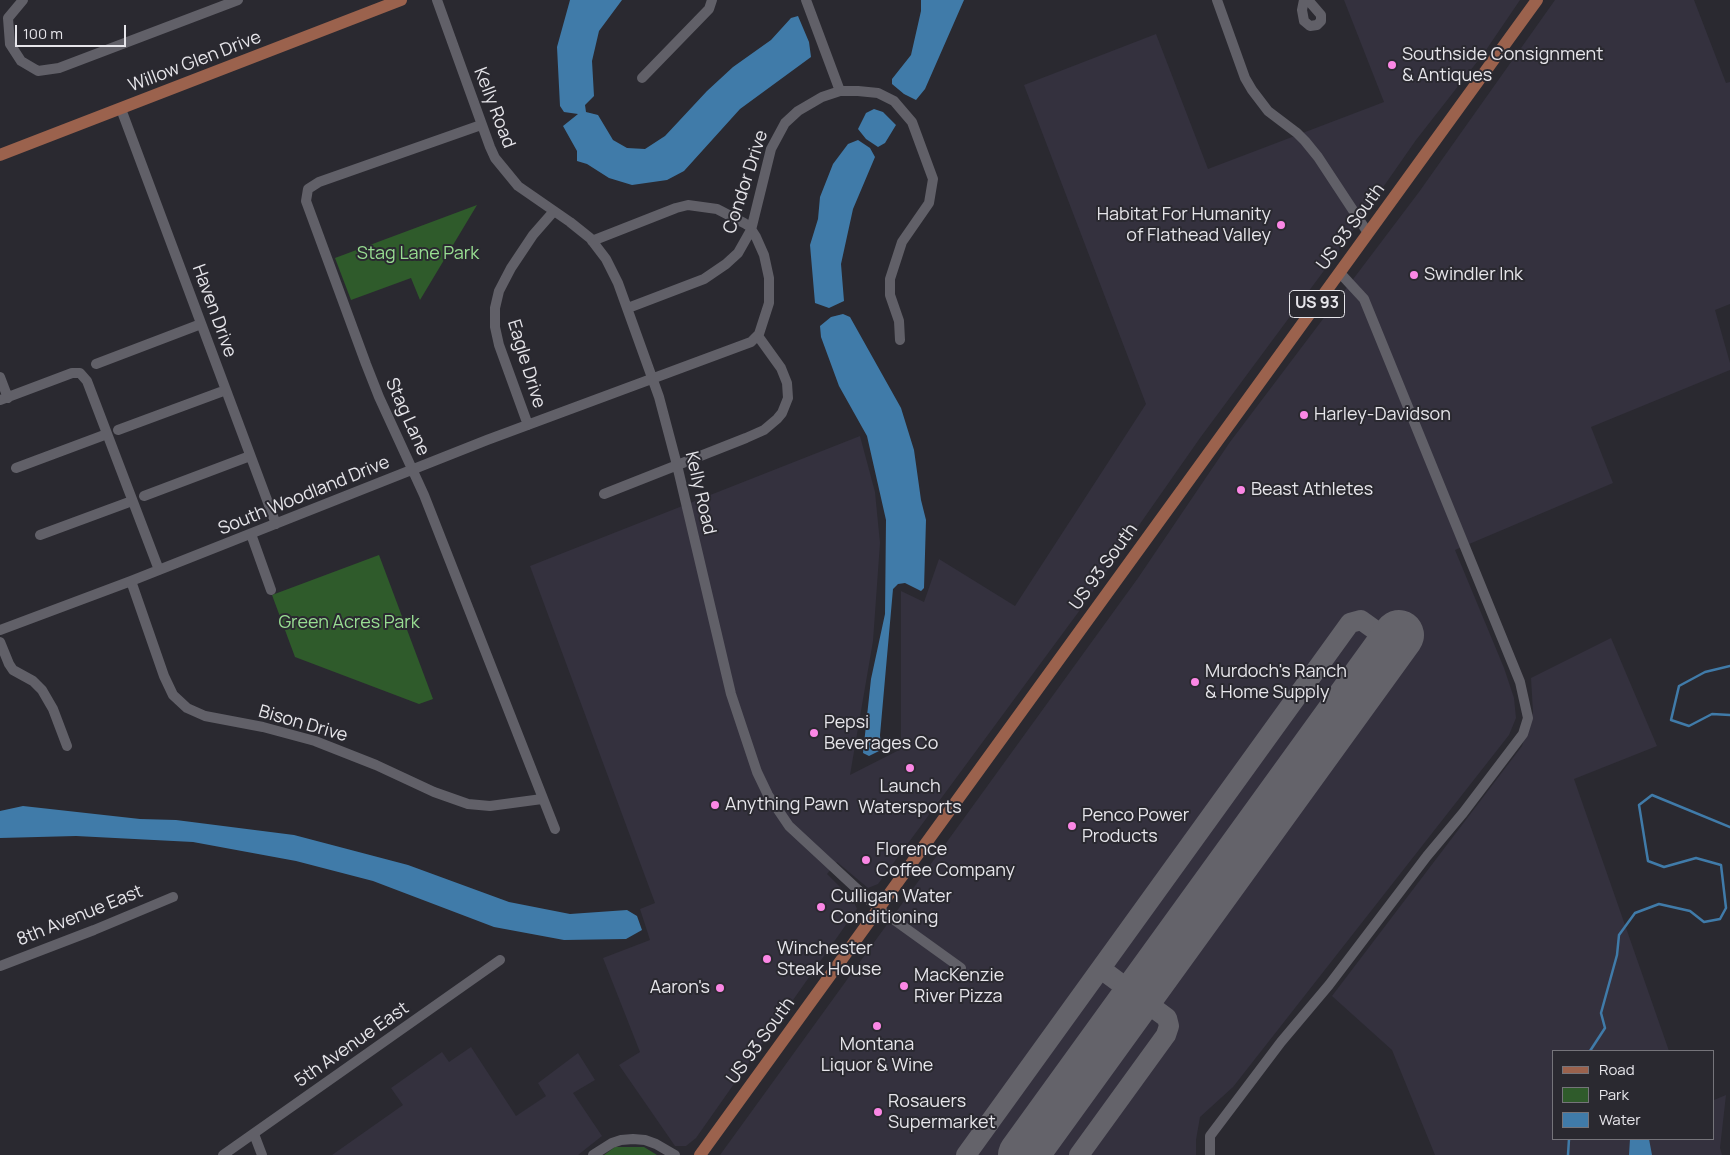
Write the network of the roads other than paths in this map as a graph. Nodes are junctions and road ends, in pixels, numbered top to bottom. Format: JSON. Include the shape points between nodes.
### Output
{"nodes":[{"id":1,"x":23,"y":0,"type":"edge"},
{"id":2,"x":238,"y":0,"type":"edge"},
{"id":3,"x":401,"y":0,"type":"edge"},
{"id":4,"x":437,"y":0,"type":"edge"},
{"id":5,"x":712,"y":0,"type":"edge"},
{"id":6,"x":806,"y":0,"type":"edge"},
{"id":7,"x":1217,"y":0,"type":"edge"},
{"id":8,"x":1536,"y":0,"type":"edge"},
{"id":9,"x":642,"y":78,"type":"dead end"},
{"id":10,"x":840,"y":91,"type":"junction"},
{"id":11,"x":121,"y":109,"type":"junction"},
{"id":12,"x":482,"y":125,"type":"junction"},
{"id":13,"x":0,"y":155,"type":"edge"},
{"id":14,"x":554,"y":211,"type":"junction"},
{"id":15,"x":751,"y":230,"type":"junction"},
{"id":16,"x":1368,"y":233,"type":"junction"},
{"id":17,"x":592,"y":241,"type":"junction"},
{"id":18,"x":1340,"y":273,"type":"junction"},
{"id":19,"x":628,"y":308,"type":"junction"},
{"id":20,"x":201,"y":324,"type":"junction"},
{"id":21,"x":758,"y":336,"type":"junction"},
{"id":22,"x":900,"y":340,"type":"dead end"},
{"id":23,"x":96,"y":364,"type":"dead end"},
{"id":24,"x":0,"y":377,"type":"edge"},
{"id":25,"x":653,"y":378,"type":"junction"},
{"id":26,"x":226,"y":390,"type":"junction"},
{"id":27,"x":4,"y":399,"type":"edge"},
{"id":28,"x":528,"y":425,"type":"junction"},
{"id":29,"x":118,"y":430,"type":"dead end"},
{"id":30,"x":107,"y":434,"type":"junction"},
{"id":31,"x":250,"y":456,"type":"junction"},
{"id":32,"x":677,"y":465,"type":"junction"},
{"id":33,"x":16,"y":468,"type":"dead end"},
{"id":34,"x":413,"y":470,"type":"junction"},
{"id":35,"x":604,"y":494,"type":"dead end"},
{"id":36,"x":144,"y":496,"type":"dead end"},
{"id":37,"x":132,"y":501,"type":"junction"},
{"id":38,"x":276,"y":524,"type":"junction"},
{"id":39,"x":251,"y":534,"type":"junction"},
{"id":40,"x":40,"y":535,"type":"dead end"},
{"id":41,"x":159,"y":570,"type":"junction"},
{"id":42,"x":131,"y":582,"type":"junction"},
{"id":43,"x":271,"y":590,"type":"dead end"},
{"id":44,"x":0,"y":630,"type":"edge"},
{"id":45,"x":0,"y":642,"type":"edge"},
{"id":46,"x":67,"y":746,"type":"dead end"},
{"id":47,"x":542,"y":799,"type":"junction"},
{"id":48,"x":554,"y":829,"type":"dead end"},
{"id":49,"x":172,"y":897,"type":"dead end"},
{"id":50,"x":879,"y":908,"type":"junction"},
{"id":51,"x":500,"y":960,"type":"dead end"},
{"id":52,"x":0,"y":966,"type":"edge"},
{"id":53,"x":962,"y":968,"type":"dead end"},
{"id":54,"x":254,"y":1134,"type":"junction"},
{"id":55,"x":222,"y":1155,"type":"edge"},
{"id":56,"x":262,"y":1155,"type":"edge"},
{"id":57,"x":593,"y":1155,"type":"edge"},
{"id":58,"x":675,"y":1155,"type":"edge"},
{"id":59,"x":700,"y":1155,"type":"edge"},
{"id":60,"x":1210,"y":1155,"type":"edge"}],
"edges":[{"from":1,"to":2,"type":"street","via":[[8,18],[10,44],[20,61],[38,71],[58,68]]},
{"from":3,"to":11,"type":"main road","name":"Willow Glen Drive"},
{"from":4,"to":12,"type":"street","name":"Kelly Road"},
{"from":5,"to":9,"type":"street","via":[[709,9]]},
{"from":6,"to":10,"type":"street"},
{"from":7,"to":16,"type":"street","via":[[1252,90],[1268,111],[1305,141],[1318,157]]},
{"from":8,"to":16,"type":"main road","name":"US 93 South","number":"US 93"},
{"from":10,"to":15,"type":"street","name":"Condor Drive","via":[[798,111],[779,131],[765,170]]},
{"from":10,"to":22,"type":"street","via":[[878,93],[894,101],[912,122],[933,180],[929,203],[902,242],[890,279],[890,295],[899,321]]},
{"from":11,"to":13,"type":"main road","name":"Willow Glen Drive"},
{"from":11,"to":20,"type":"street","name":"Haven Drive"},
{"from":12,"to":14,"type":"street","name":"Kelly Road","via":[[492,153],[506,173]]},
{"from":12,"to":34,"type":"street","name":"Stag Lane","via":[[319,182],[306,194],[308,209],[366,364]]},
{"from":14,"to":17,"type":"street","name":"Kelly Road"},
{"from":14,"to":28,"type":"street","name":"Eagle Drive","via":[[511,268],[502,283],[495,308],[497,336]]},
{"from":15,"to":17,"type":"street","via":[[744,222],[717,210],[688,205]]},
{"from":15,"to":19,"type":"street","name":"Condor Drive","via":[[738,253],[712,274]]},
{"from":15,"to":21,"type":"street","via":[[764,255],[770,286],[767,310]]},
{"from":16,"to":18,"type":"main road","name":"US 93 South","number":"US 93"},
{"from":17,"to":19,"type":"street","name":"Kelly Road","via":[[609,264]]},
{"from":18,"to":50,"type":"main road","name":"US 93 South","number":"US 93"},
{"from":18,"to":60,"type":"street","via":[[1364,299],[1520,682],[1528,718],[1523,734],[1210,1136]]},
{"from":19,"to":25,"type":"street","name":"Kelly Road"},
{"from":20,"to":23,"type":"street"},
{"from":20,"to":26,"type":"street","name":"Haven Drive"},
{"from":21,"to":25,"type":"street","name":"South Woodland Drive","via":[[751,342]]},
{"from":21,"to":32,"type":"street","via":[[781,368],[787,383],[788,398],[782,413],[771,425],[755,434]]},
{"from":24,"to":27,"type":"street"},
{"from":25,"to":28,"type":"street","name":"South Woodland Drive"},
{"from":25,"to":32,"type":"street","name":"Kelly Road"},
{"from":26,"to":29,"type":"street"},
{"from":26,"to":31,"type":"street","name":"Haven Drive"},
{"from":27,"to":30,"type":"street","via":[[72,373],[80,373]]},
{"from":28,"to":34,"type":"street","name":"South Woodland Drive"},
{"from":30,"to":33,"type":"street"},
{"from":30,"to":37,"type":"street"},
{"from":31,"to":36,"type":"street"},
{"from":31,"to":38,"type":"street","name":"Haven Drive"},
{"from":32,"to":35,"type":"street"},
{"from":32,"to":50,"type":"street","name":"Kelly Road","via":[[731,694],[762,784],[789,826]]},
{"from":34,"to":38,"type":"street","name":"South Woodland Drive"},
{"from":34,"to":47,"type":"street","name":"Stag Lane"},
{"from":37,"to":40,"type":"street"},
{"from":37,"to":41,"type":"street"},
{"from":38,"to":39,"type":"street","name":"South Woodland Drive"},
{"from":39,"to":41,"type":"street","name":"South Woodland Drive"},
{"from":39,"to":43,"type":"street"},
{"from":41,"to":42,"type":"street","name":"South Woodland Drive"},
{"from":42,"to":44,"type":"street","name":"South Woodland Drive"},
{"from":42,"to":47,"type":"street","name":"Bison Drive","via":[[168,686],[187,708],[205,716],[315,741],[468,804],[490,806]]},
{"from":45,"to":46,"type":"street","via":[[8,664],[42,690]]},
{"from":47,"to":48,"type":"street","name":"Stag Lane"},
{"from":49,"to":52,"type":"street","name":"8th Avenue East"},
{"from":50,"to":53,"type":"street","name":"Kelly Road"},
{"from":50,"to":59,"type":"main road","name":"US 93 South","number":"US 93"},
{"from":51,"to":54,"type":"street","name":"5th Avenue East"},
{"from":54,"to":55,"type":"street","name":"5th Avenue East"},
{"from":54,"to":56,"type":"street"},
{"from":57,"to":58,"type":"street","via":[[612,1143],[633,1139],[656,1144]]}]}
